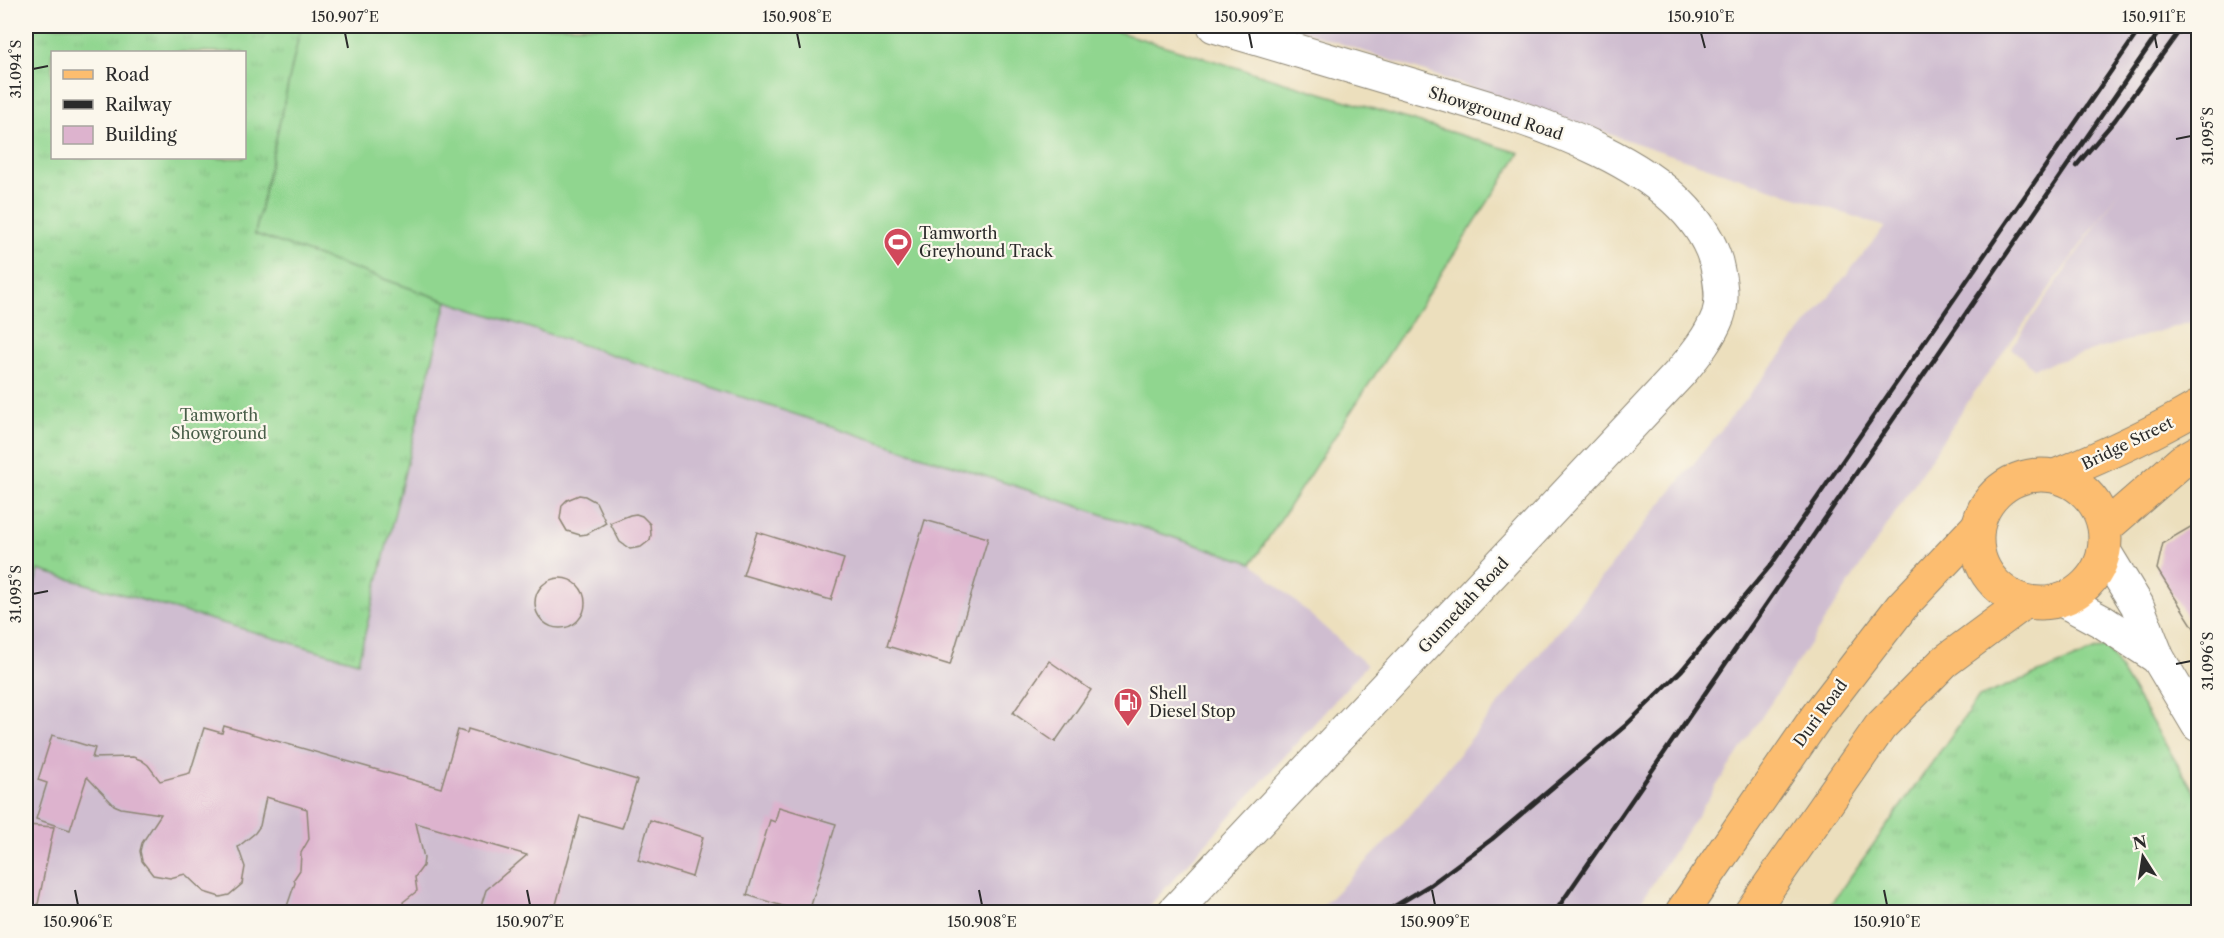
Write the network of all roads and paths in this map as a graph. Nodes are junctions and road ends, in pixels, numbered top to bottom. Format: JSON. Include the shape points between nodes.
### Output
{"nodes":[{"id":1,"x":1214,"y":26,"type":"edge"},
{"id":2,"x":1721,"y":281,"type":"joint"},
{"id":3,"x":2199,"y":407,"type":"edge"},
{"id":4,"x":2199,"y":452,"type":"edge"},
{"id":5,"x":2055,"y":476,"type":"junction"},
{"id":6,"x":1976,"y":528,"type":"junction"},
{"id":7,"x":2104,"y":539,"type":"junction"},
{"id":8,"x":2062,"y":600,"type":"junction"},
{"id":9,"x":2025,"y":602,"type":"junction"},
{"id":10,"x":2158,"y":658,"type":"junction"},
{"id":11,"x":2199,"y":725,"type":"edge"},
{"id":12,"x":1174,"y":912,"type":"edge"},
{"id":13,"x":1682,"y":912,"type":"edge"},
{"id":14,"x":1751,"y":912,"type":"edge"}],
"edges":[{"from":1,"to":2,"type":"street","name":"Showground Road","via":[[1508,114],[1610,155],[1676,201],[1698,226],[1713,252]]},
{"from":2,"to":12,"type":"street","name":"Gunnedah Road","via":[[1719,314],[1703,345],[1681,372]]},
{"from":3,"to":5,"type":"main road","name":"Bridge Street","via":[[2110,453]]},
{"from":4,"to":7,"type":"main road","via":[[2182,461]]},
{"from":5,"to":6,"type":"main road","via":[[2034,475],[1996,492],[1983,509]]},
{"from":5,"to":7,"type":"main road","via":[[2088,494],[2098,510]]},
{"from":6,"to":9,"type":"main road","via":[[1981,566],[2007,595]]},
{"from":6,"to":13,"type":"main road","name":"Duri Road","via":[[1902,606],[1817,716]]},
{"from":7,"to":8,"type":"main road","via":[[2099,567],[2090,581]]},
{"from":7,"to":10,"type":"street"},
{"from":8,"to":9,"type":"main road"},
{"from":8,"to":10,"type":"street"},
{"from":9,"to":14,"type":"main road","via":[[1944,662],[1880,727]]},
{"from":10,"to":11,"type":"street"}]}
